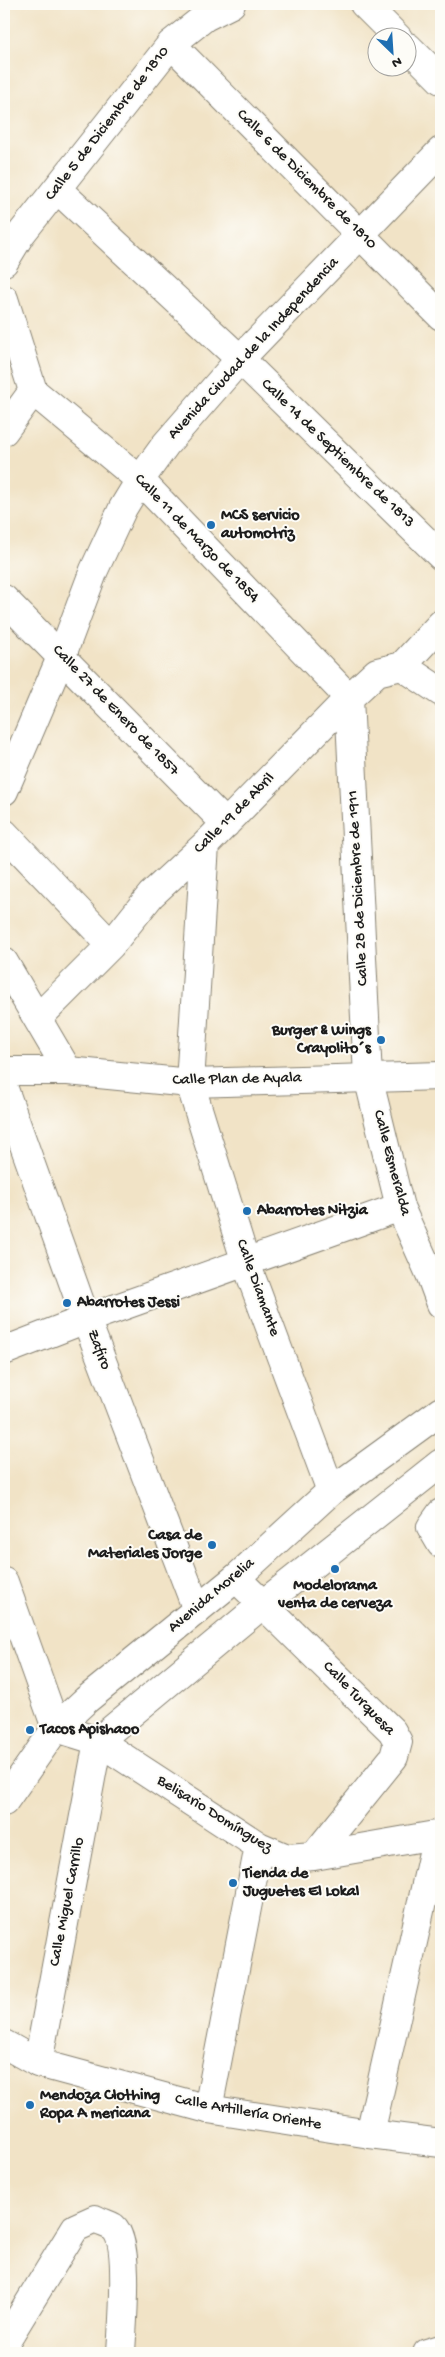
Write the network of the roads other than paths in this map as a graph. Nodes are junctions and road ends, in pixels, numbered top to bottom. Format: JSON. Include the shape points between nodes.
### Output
{"nodes":[{"id":1,"x":231,"y":4,"type":"edge"},
{"id":2,"x":364,"y":4,"type":"edge"},
{"id":3,"x":388,"y":28,"type":"edge"},
{"id":4,"x":171,"y":44,"type":"junction"},
{"id":5,"x":418,"y":57,"type":"edge"},
{"id":6,"x":441,"y":80,"type":"edge"},
{"id":7,"x":441,"y":151,"type":"edge"},
{"id":8,"x":57,"y":189,"type":"junction"},
{"id":9,"x":360,"y":235,"type":"junction"},
{"id":10,"x":4,"y":262,"type":"edge"},
{"id":11,"x":4,"y":299,"type":"edge"},
{"id":12,"x":441,"y":316,"type":"edge"},
{"id":13,"x":240,"y":359,"type":"junction"},
{"id":14,"x":33,"y":391,"type":"junction"},
{"id":15,"x":4,"y":431,"type":"edge"},
{"id":16,"x":140,"y":480,"type":"junction"},
{"id":17,"x":441,"y":556,"type":"edge"},
{"id":18,"x":4,"y":599,"type":"edge"},
{"id":19,"x":441,"y":624,"type":"edge"},
{"id":20,"x":62,"y":656,"type":"junction"},
{"id":21,"x":402,"y":666,"type":"junction"},
{"id":22,"x":441,"y":692,"type":"edge"},
{"id":23,"x":349,"y":698,"type":"junction"},
{"id":24,"x":4,"y":791,"type":"edge"},
{"id":25,"x":226,"y":824,"type":"junction"},
{"id":26,"x":4,"y":833,"type":"edge"},
{"id":27,"x":205,"y":845,"type":"junction"},
{"id":28,"x":111,"y":945,"type":"junction"},
{"id":29,"x":4,"y":962,"type":"edge"},
{"id":30,"x":38,"y":1018,"type":"junction"},
{"id":31,"x":4,"y":1071,"type":"edge"},
{"id":32,"x":68,"y":1071,"type":"junction"},
{"id":33,"x":441,"y":1076,"type":"edge"},
{"id":34,"x":368,"y":1077,"type":"junction"},
{"id":35,"x":190,"y":1083,"type":"junction"},
{"id":36,"x":4,"y":1089,"type":"edge"},
{"id":37,"x":400,"y":1207,"type":"junction"},
{"id":38,"x":246,"y":1262,"type":"junction"},
{"id":39,"x":436,"y":1272,"type":"edge"},
{"id":40,"x":441,"y":1304,"type":"edge"},
{"id":41,"x":86,"y":1320,"type":"junction"},
{"id":42,"x":4,"y":1351,"type":"edge"},
{"id":43,"x":441,"y":1411,"type":"edge"},
{"id":44,"x":441,"y":1462,"type":"edge"},
{"id":45,"x":331,"y":1491,"type":"junction"},
{"id":46,"x":236,"y":1578,"type":"junction"},
{"id":47,"x":4,"y":1582,"type":"edge"},
{"id":48,"x":263,"y":1604,"type":"junction"},
{"id":49,"x":197,"y":1610,"type":"junction"},
{"id":50,"x":56,"y":1728,"type":"junction"},
{"id":51,"x":98,"y":1741,"type":"junction"},
{"id":52,"x":4,"y":1802,"type":"edge"},
{"id":53,"x":439,"y":1834,"type":"edge"},
{"id":54,"x":259,"y":1846,"type":"junction"},
{"id":55,"x":314,"y":1856,"type":"junction"},
{"id":56,"x":4,"y":2044,"type":"edge"},
{"id":57,"x":38,"y":2063,"type":"junction"},
{"id":58,"x":208,"y":2109,"type":"junction"},
{"id":59,"x":370,"y":2134,"type":"junction"},
{"id":60,"x":441,"y":2143,"type":"edge"},
{"id":61,"x":4,"y":2344,"type":"edge"},
{"id":62,"x":441,"y":2350,"type":"edge"},
{"id":63,"x":122,"y":2353,"type":"edge"},
{"id":64,"x":427,"y":2353,"type":"edge"}],
"edges":[{"from":1,"to":4,"type":"street","name":"Calle 5 de Diciembre de 1810","via":[[205,17]]},
{"from":2,"to":3,"type":"street"},
{"from":4,"to":8,"type":"street","name":"Calle 5 de Diciembre de 1810"},
{"from":4,"to":9,"type":"street","name":"Calle 6 de Diciembre de 1810"},
{"from":5,"to":6,"type":"street"},
{"from":7,"to":9,"type":"street","name":"Avenida Ciudad de la Independencia"},
{"from":8,"to":10,"type":"street","name":"Calle 5 de Diciembre de 1810","via":[[21,234]]},
{"from":8,"to":13,"type":"street","name":"Calle 14 de Septiembre de 1813"},
{"from":9,"to":12,"type":"street","name":"Calle 6 de Diciembre de 1810"},
{"from":9,"to":13,"type":"street","name":"Avenida Ciudad de la Independencia"},
{"from":11,"to":14,"type":"street"},
{"from":13,"to":16,"type":"street","name":"Avenida Ciudad de la Independencia","via":[[166,444]]},
{"from":13,"to":17,"type":"street","name":"Calle 14 de Septiembre de 1813"},
{"from":14,"to":15,"type":"street"},
{"from":14,"to":16,"type":"street","name":"Calle 11 de Marzo de 1854"},
{"from":16,"to":20,"type":"street","name":"Avenida Ciudad de la Independencia","via":[[94,570]]},
{"from":16,"to":23,"type":"street","name":"Calle 11 de Marzo de 1854"},
{"from":18,"to":20,"type":"street","name":"Calle 27 de Enero de 1857"},
{"from":19,"to":21,"type":"street"},
{"from":20,"to":24,"type":"street","name":"Avenida Ciudad de la Independencia"},
{"from":20,"to":25,"type":"street","name":"Calle 27 de Enero de 1857"},
{"from":21,"to":22,"type":"street"},
{"from":21,"to":23,"type":"street","name":"Calle 19 de Abril","via":[[377,672]]},
{"from":23,"to":25,"type":"street","name":"Calle 19 de Abril"},
{"from":23,"to":34,"type":"street","name":"Calle 28 de Diciembre de 1911"},
{"from":25,"to":27,"type":"street","name":"Calle 19 de Abril"},
{"from":26,"to":28,"type":"street"},
{"from":27,"to":28,"type":"street","name":"Calle 19 de Abril","via":[[151,895]]},
{"from":27,"to":35,"type":"street"},
{"from":28,"to":30,"type":"street","name":"Calle 19 de Abril"},
{"from":29,"to":30,"type":"street"},
{"from":30,"to":32,"type":"street"},
{"from":31,"to":32,"type":"street","name":"Calle Plan de Ayala"},
{"from":32,"to":35,"type":"street","name":"Calle Plan de Ayala"},
{"from":33,"to":34,"type":"street","name":"Calle Plan de Ayala"},
{"from":34,"to":35,"type":"street","name":"Calle Plan de Ayala"},
{"from":34,"to":37,"type":"street","name":"Calle Esmeralda"},
{"from":35,"to":38,"type":"street","name":"Calle Diamante"},
{"from":36,"to":41,"type":"street","name":"Zafiro"},
{"from":37,"to":38,"type":"street"},
{"from":37,"to":39,"type":"street","name":"Calle Esmeralda"},
{"from":38,"to":41,"type":"street"},
{"from":38,"to":45,"type":"street","name":"Calle Diamante"},
{"from":39,"to":40,"type":"street","name":"Calle Esmeralda"},
{"from":41,"to":42,"type":"street"},
{"from":41,"to":49,"type":"street","name":"Zafiro"},
{"from":43,"to":45,"type":"street","name":"Avenida Morelia"},
{"from":44,"to":48,"type":"street"},
{"from":45,"to":46,"type":"street","name":"Avenida Morelia"},
{"from":46,"to":48,"type":"street","name":"Calle Turquesa"},
{"from":46,"to":49,"type":"street","name":"Avenida Morelia"},
{"from":47,"to":50,"type":"street"},
{"from":48,"to":51,"type":"street"},
{"from":48,"to":55,"type":"street","name":"Calle Turquesa","via":[[392,1732],[398,1742],[394,1757]]},
{"from":49,"to":50,"type":"street","name":"Avenida Morelia"},
{"from":50,"to":51,"type":"street","name":"Belisario Domínguez"},
{"from":50,"to":52,"type":"street","name":"Avenida Morelia"},
{"from":51,"to":54,"type":"street","name":"Belisario Domínguez"},
{"from":51,"to":57,"type":"street","name":"Calle Miguel Carrillo"},
{"from":53,"to":55,"type":"street","name":"Belisario Domínguez"},
{"from":53,"to":59,"type":"street"},
{"from":54,"to":55,"type":"street","name":"Belisario Domínguez","via":[[286,1858]]},
{"from":54,"to":58,"type":"street"},
{"from":56,"to":57,"type":"street","name":"Calle Artillería Oriente"},
{"from":57,"to":58,"type":"street","name":"Calle Artillería Oriente"},
{"from":58,"to":59,"type":"street","name":"Calle Artillería Oriente"},
{"from":59,"to":60,"type":"street","name":"Calle Artillería Oriente"},
{"from":61,"to":63,"type":"street","via":[[74,2228],[95,2220],[114,2228],[123,2245]]},
{"from":62,"to":64,"type":"street"}]}
